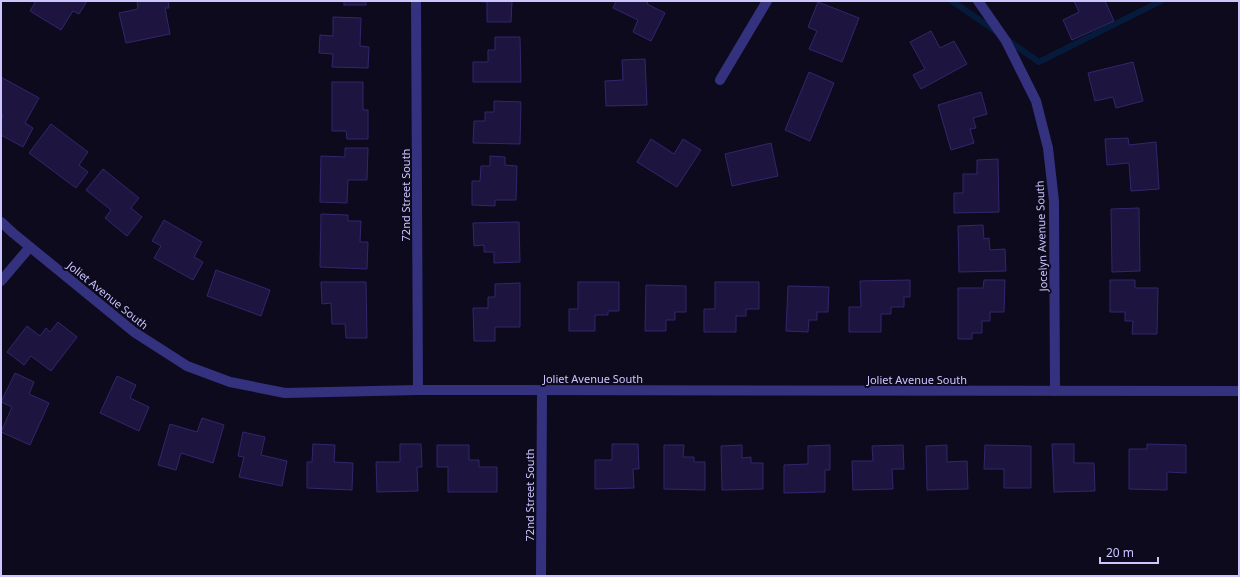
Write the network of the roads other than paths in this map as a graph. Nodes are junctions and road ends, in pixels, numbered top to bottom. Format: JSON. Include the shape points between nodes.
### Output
{"nodes":[{"id":1,"x":416,"y":1,"type":"edge"},
{"id":2,"x":767,"y":1,"type":"edge"},
{"id":3,"x":978,"y":1,"type":"edge"},
{"id":4,"x":720,"y":80,"type":"dead end"},
{"id":5,"x":1,"y":222,"type":"edge"},
{"id":6,"x":30,"y":247,"type":"junction"},
{"id":7,"x":1,"y":281,"type":"edge"},
{"id":8,"x":418,"y":390,"type":"junction"},
{"id":9,"x":542,"y":390,"type":"junction"},
{"id":10,"x":1055,"y":391,"type":"junction"},
{"id":11,"x":1239,"y":391,"type":"edge"},
{"id":12,"x":541,"y":576,"type":"edge"}],
"edges":[{"from":1,"to":8,"type":"street","name":"72nd Street South"},
{"from":2,"to":4,"type":"street"},
{"from":3,"to":10,"type":"street","name":"Jocelyn Avenue South","via":[[1006,42],[1036,101],[1048,148],[1054,201]]},
{"from":5,"to":6,"type":"street","name":"Joliet Avenue South"},
{"from":6,"to":7,"type":"street"},
{"from":6,"to":8,"type":"street","name":"Joliet Avenue South","via":[[134,332],[187,366],[230,382],[285,393]]},
{"from":8,"to":9,"type":"street","name":"Joliet Avenue South"},
{"from":9,"to":10,"type":"street","name":"Joliet Avenue South"},
{"from":9,"to":12,"type":"street","name":"72nd Street South"},
{"from":10,"to":11,"type":"street","name":"Joliet Avenue South"}]}
